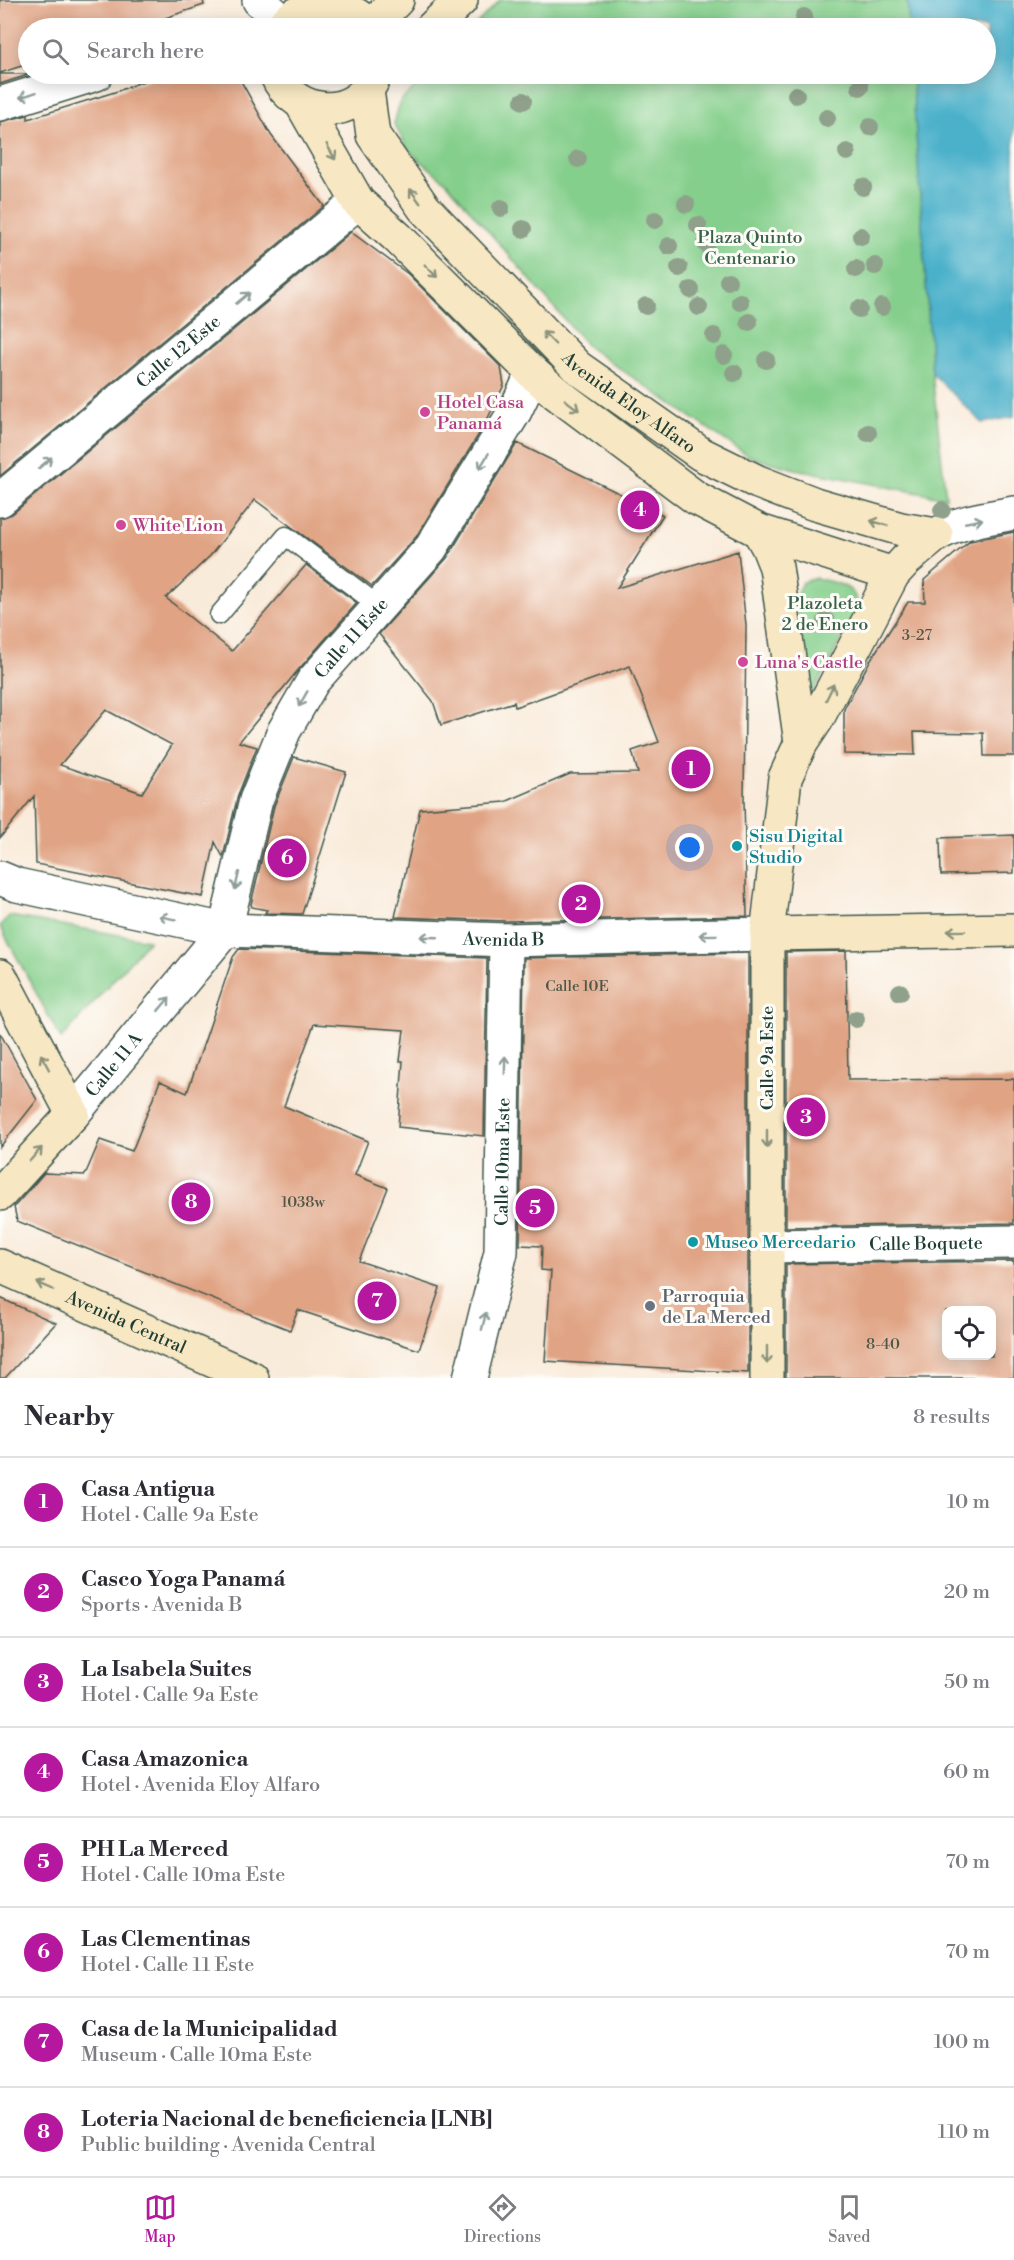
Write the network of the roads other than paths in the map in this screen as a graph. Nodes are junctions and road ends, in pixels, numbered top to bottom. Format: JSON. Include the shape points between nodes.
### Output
{"nodes":[{"id":1,"x":259,"y":0,"type":"edge"},
{"id":2,"x":397,"y":0,"type":"edge"},
{"id":3,"x":461,"y":0,"type":"edge"},
{"id":4,"x":342,"y":3,"type":"edge"},
{"id":5,"x":275,"y":18,"type":"edge"},
{"id":6,"x":290,"y":18,"type":"edge"},
{"id":7,"x":361,"y":18,"type":"edge"},
{"id":8,"x":380,"y":18,"type":"edge"},
{"id":9,"x":442,"y":18,"type":"edge"},
{"id":10,"x":64,"y":84,"type":"edge"},
{"id":11,"x":282,"y":84,"type":"edge"},
{"id":12,"x":369,"y":84,"type":"edge"},
{"id":13,"x":371,"y":84,"type":"edge"},
{"id":14,"x":0,"y":104,"type":"edge"},
{"id":15,"x":302,"y":104,"type":"junction"},
{"id":16,"x":358,"y":202,"type":"junction"},
{"id":17,"x":533,"y":373,"type":"junction"},
{"id":18,"x":0,"y":500,"type":"edge"},
{"id":19,"x":815,"y":504,"type":"junction"},
{"id":20,"x":1014,"y":513,"type":"edge"},
{"id":21,"x":936,"y":535,"type":"junction"},
{"id":22,"x":774,"y":536,"type":"junction"},
{"id":23,"x":893,"y":574,"type":"junction"},
{"id":24,"x":380,"y":606,"type":"junction"},
{"id":25,"x":219,"y":615,"type":"dead end"},
{"id":26,"x":801,"y":743,"type":"junction"},
{"id":27,"x":0,"y":878,"type":"edge"},
{"id":28,"x":225,"y":930,"type":"junction"},
{"id":29,"x":1014,"y":930,"type":"edge"},
{"id":30,"x":766,"y":934,"type":"junction"},
{"id":31,"x":506,"y":940,"type":"junction"},
{"id":32,"x":0,"y":976,"type":"edge"},
{"id":33,"x":73,"y":1114,"type":"junction"},
{"id":34,"x":0,"y":1194,"type":"edge"},
{"id":35,"x":1014,"y":1242,"type":"edge"},
{"id":36,"x":767,"y":1246,"type":"junction"},
{"id":37,"x":0,"y":1266,"type":"edge"},
{"id":38,"x":252,"y":1378,"type":"edge"},
{"id":39,"x":470,"y":1378,"type":"edge"},
{"id":40,"x":767,"y":1378,"type":"edge"}],
"edges":[{"from":1,"to":5,"type":"street"},
{"from":2,"to":8,"type":"street"},
{"from":3,"to":9,"type":"street"},
{"from":4,"to":6,"type":"street","via":[[315,4]]},
{"from":4,"to":7,"type":"street"},
{"from":10,"to":14,"type":"street","one_way":true},
{"from":11,"to":15,"type":"street","name":"Avenida Eloy Alfaro"},
{"from":12,"to":15,"type":"street","via":[[354,101],[337,108]]},
{"from":19,"to":13,"type":"street","name":"Avenida Eloy Alfaro","one_way":true,"via":[[701,454],[577,367],[424,208],[373,135]]},
{"from":15,"to":16,"type":"street","name":"Avenida Eloy Alfaro","one_way":true},
{"from":16,"to":17,"type":"street","name":"Avenida Eloy Alfaro","one_way":true},
{"from":18,"to":16,"type":"street","name":"Calle 12 Este","one_way":true},
{"from":17,"to":22,"type":"street","name":"Avenida Eloy Alfaro","one_way":true,"via":[[696,498]]},
{"from":17,"to":24,"type":"street","name":"Calle 11 Este","one_way":true,"via":[[515,411],[431,548]]},
{"from":21,"to":19,"type":"street","name":"Avenida Eloy Alfaro","one_way":true},
{"from":19,"to":22,"type":"street","via":[[817,526],[809,535]]},
{"from":21,"to":20,"type":"street","one_way":true,"via":[[964,523]]},
{"from":21,"to":23,"type":"street","name":"Calle 9a Este"},
{"from":22,"to":23,"type":"street","name":"Avenida Eloy Alfaro"},
{"from":22,"to":26,"type":"street","via":[[768,547],[776,567]]},
{"from":26,"to":23,"type":"street","name":"Calle 9a Este","one_way":true},
{"from":24,"to":25,"type":"lane","via":[[286,536]]},
{"from":24,"to":28,"type":"street","name":"Calle 11 Este","one_way":true,"via":[[314,681],[284,731],[256,800]]},
{"from":26,"to":30,"type":"street","name":"Calle 9a Este","via":[[785,778]]},
{"from":28,"to":27,"type":"street","name":"Avenida B","one_way":true},
{"from":31,"to":28,"type":"street","name":"Avenida B","one_way":true},
{"from":33,"to":28,"type":"street","name":"Calle 11 A","one_way":true},
{"from":29,"to":30,"type":"street","name":"Avenida B","one_way":true},
{"from":30,"to":31,"type":"street","name":"Avenida B","one_way":true},
{"from":30,"to":36,"type":"street","name":"Calle 9a Este","one_way":true},
{"from":39,"to":31,"type":"street","name":"Calle 10ma Este","one_way":true,"via":[[501,1252]]},
{"from":33,"to":32,"type":"street","one_way":true},
{"from":34,"to":33,"type":"street","name":"Calle 11 A","one_way":true},
{"from":35,"to":36,"type":"street","name":"Calle Boquete"},
{"from":36,"to":40,"type":"street","name":"Calle 9a Este","one_way":true},
{"from":38,"to":37,"type":"street","name":"Avenida Central","one_way":true}]}
